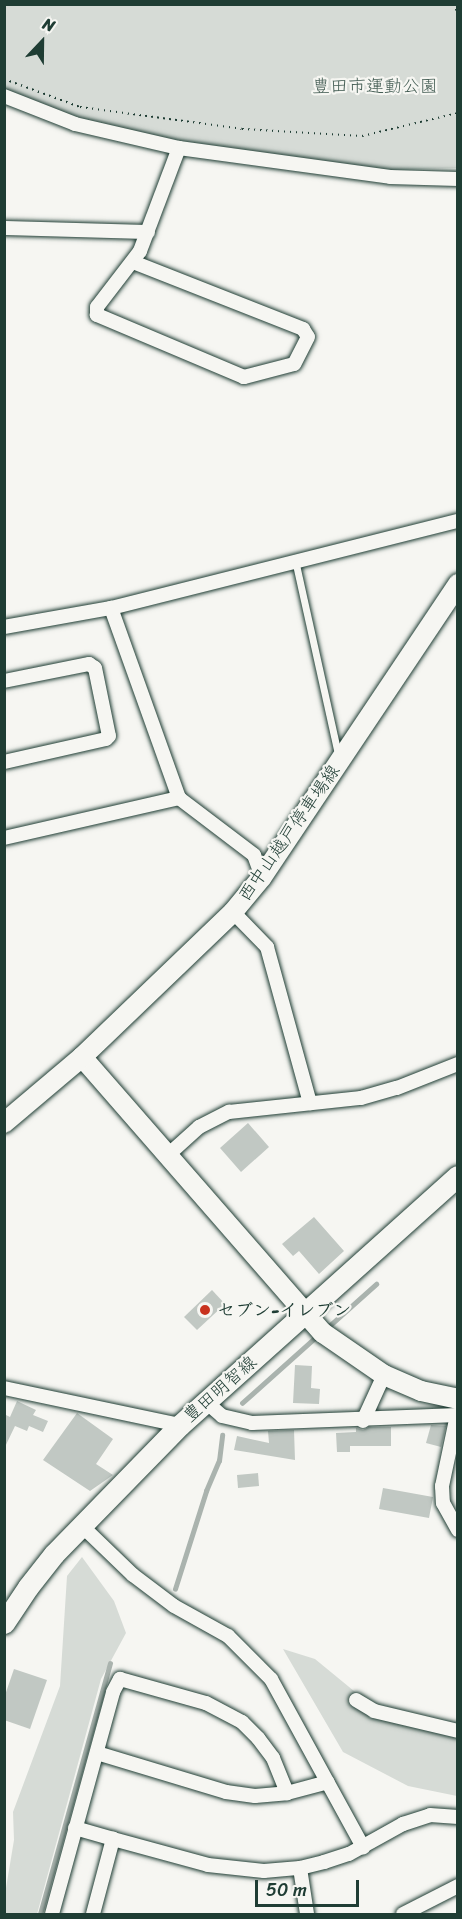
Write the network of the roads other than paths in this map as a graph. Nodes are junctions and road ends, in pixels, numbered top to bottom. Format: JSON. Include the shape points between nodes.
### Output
{"nodes":[{"id":1,"x":4,"y":96,"type":"edge"},
{"id":2,"x":179,"y":148,"type":"junction"},
{"id":3,"x":458,"y":179,"type":"edge"},
{"id":4,"x":4,"y":228,"type":"edge"},
{"id":5,"x":148,"y":232,"type":"junction"},
{"id":6,"x":134,"y":262,"type":"junction"},
{"id":7,"x":458,"y":521,"type":"edge"},
{"id":8,"x":295,"y":560,"type":"junction"},
{"id":9,"x":456,"y":588,"type":"edge"},
{"id":10,"x":111,"y":608,"type":"junction"},
{"id":11,"x":4,"y":627,"type":"edge"},
{"id":12,"x":4,"y":681,"type":"edge"},
{"id":13,"x":340,"y":761,"type":"junction"},
{"id":14,"x":4,"y":762,"type":"edge"},
{"id":15,"x":178,"y":798,"type":"junction"},
{"id":16,"x":4,"y":838,"type":"edge"},
{"id":17,"x":262,"y":877,"type":"junction"},
{"id":18,"x":233,"y":912,"type":"junction"},
{"id":19,"x":82,"y":1057,"type":"junction"},
{"id":20,"x":458,"y":1064,"type":"edge"},
{"id":21,"x":310,"y":1103,"type":"junction"},
{"id":22,"x":4,"y":1123,"type":"edge"},
{"id":23,"x":168,"y":1155,"type":"junction"},
{"id":24,"x":458,"y":1176,"type":"edge"},
{"id":25,"x":306,"y":1314,"type":"junction"},
{"id":26,"x":384,"y":1375,"type":"junction"},
{"id":27,"x":4,"y":1388,"type":"edge"},
{"id":28,"x":458,"y":1399,"type":"edge"},
{"id":29,"x":206,"y":1402,"type":"junction"},
{"id":30,"x":457,"y":1415,"type":"edge"},
{"id":31,"x":363,"y":1421,"type":"junction"},
{"id":32,"x":180,"y":1425,"type":"junction"},
{"id":33,"x":81,"y":1525,"type":"junction"},
{"id":34,"x":458,"y":1530,"type":"edge"},
{"id":35,"x":4,"y":1623,"type":"edge"},
{"id":36,"x":356,"y":1700,"type":"dead end"},
{"id":37,"x":458,"y":1731,"type":"edge"},
{"id":38,"x":97,"y":1753,"type":"junction"},
{"id":39,"x":328,"y":1782,"type":"junction"},
{"id":40,"x":287,"y":1793,"type":"junction"},
{"id":41,"x":458,"y":1817,"type":"edge"},
{"id":42,"x":75,"y":1828,"type":"junction"},
{"id":43,"x":113,"y":1839,"type":"junction"},
{"id":44,"x":363,"y":1846,"type":"junction"},
{"id":45,"x":300,"y":1868,"type":"junction"},
{"id":46,"x":458,"y":1886,"type":"edge"},
{"id":47,"x":52,"y":1914,"type":"edge"},
{"id":48,"x":93,"y":1914,"type":"edge"},
{"id":49,"x":307,"y":1914,"type":"edge"},
{"id":50,"x":403,"y":1914,"type":"edge"}],
"edges":[{"from":1,"to":2,"type":"street","via":[[75,124]]},
{"from":2,"to":3,"type":"street","via":[[390,177]]},
{"from":2,"to":5,"type":"street"},
{"from":4,"to":5,"type":"street"},
{"from":5,"to":6,"type":"street"},
{"from":6,"to":6,"type":"street","via":[[97,307],[97,315],[244,377],[294,364],[308,337],[303,329]]},
{"from":7,"to":8,"type":"street"},
{"from":8,"to":10,"type":"street"},
{"from":8,"to":13,"type":"lane"},
{"from":9,"to":13,"type":"main road","name":"西中山越戸停車場線"},
{"from":10,"to":11,"type":"street"},
{"from":10,"to":15,"type":"street"},
{"from":12,"to":14,"type":"street","via":[[89,664],[95,668],[109,736]]},
{"from":13,"to":17,"type":"main road","name":"西中山越戸停車場線"},
{"from":15,"to":16,"type":"street"},
{"from":15,"to":17,"type":"street","via":[[254,855]]},
{"from":17,"to":18,"type":"main road","name":"西中山越戸停車場線"},
{"from":18,"to":19,"type":"main road","name":"西中山越戸停車場線"},
{"from":18,"to":21,"type":"street","via":[[267,948]]},
{"from":19,"to":22,"type":"main road","name":"西中山越戸停車場線"},
{"from":19,"to":23,"type":"main road"},
{"from":20,"to":21,"type":"street","via":[[388,1091]]},
{"from":21,"to":23,"type":"street","via":[[229,1112],[199,1127]]},
{"from":23,"to":25,"type":"main road"},
{"from":24,"to":25,"type":"main road","name":"豊田明智線"},
{"from":25,"to":26,"type":"main road","via":[[323,1333]]},
{"from":25,"to":29,"type":"main road","name":"豊田明智線"},
{"from":26,"to":28,"type":"main road","via":[[421,1391]]},
{"from":26,"to":31,"type":"street"},
{"from":27,"to":32,"type":"street"},
{"from":29,"to":31,"type":"street","via":[[222,1416],[252,1424]]},
{"from":29,"to":32,"type":"main road","name":"豊田明智線"},
{"from":30,"to":31,"type":"street"},
{"from":30,"to":34,"type":"street","via":[[442,1503]]},
{"from":32,"to":33,"type":"main road","name":"豊田明智線"},
{"from":33,"to":35,"type":"main road","name":"豊田明智線","via":[[28,1587]]},
{"from":33,"to":39,"type":"street","via":[[133,1575],[174,1605],[228,1636],[249,1655],[271,1679]]},
{"from":36,"to":37,"type":"street","via":[[374,1711]]},
{"from":38,"to":40,"type":"street","via":[[226,1792],[255,1796]]},
{"from":38,"to":40,"type":"street","via":[[112,1692],[120,1679],[206,1703],[242,1722],[273,1758]]},
{"from":38,"to":42,"type":"street"},
{"from":39,"to":40,"type":"street"},
{"from":39,"to":44,"type":"street"},
{"from":41,"to":44,"type":"street","via":[[439,1814],[417,1818]]},
{"from":42,"to":43,"type":"street"},
{"from":42,"to":47,"type":"street"},
{"from":43,"to":45,"type":"street","via":[[208,1865],[264,1871]]},
{"from":43,"to":48,"type":"street"},
{"from":44,"to":45,"type":"street"},
{"from":45,"to":49,"type":"street"},
{"from":46,"to":50,"type":"street"}]}
